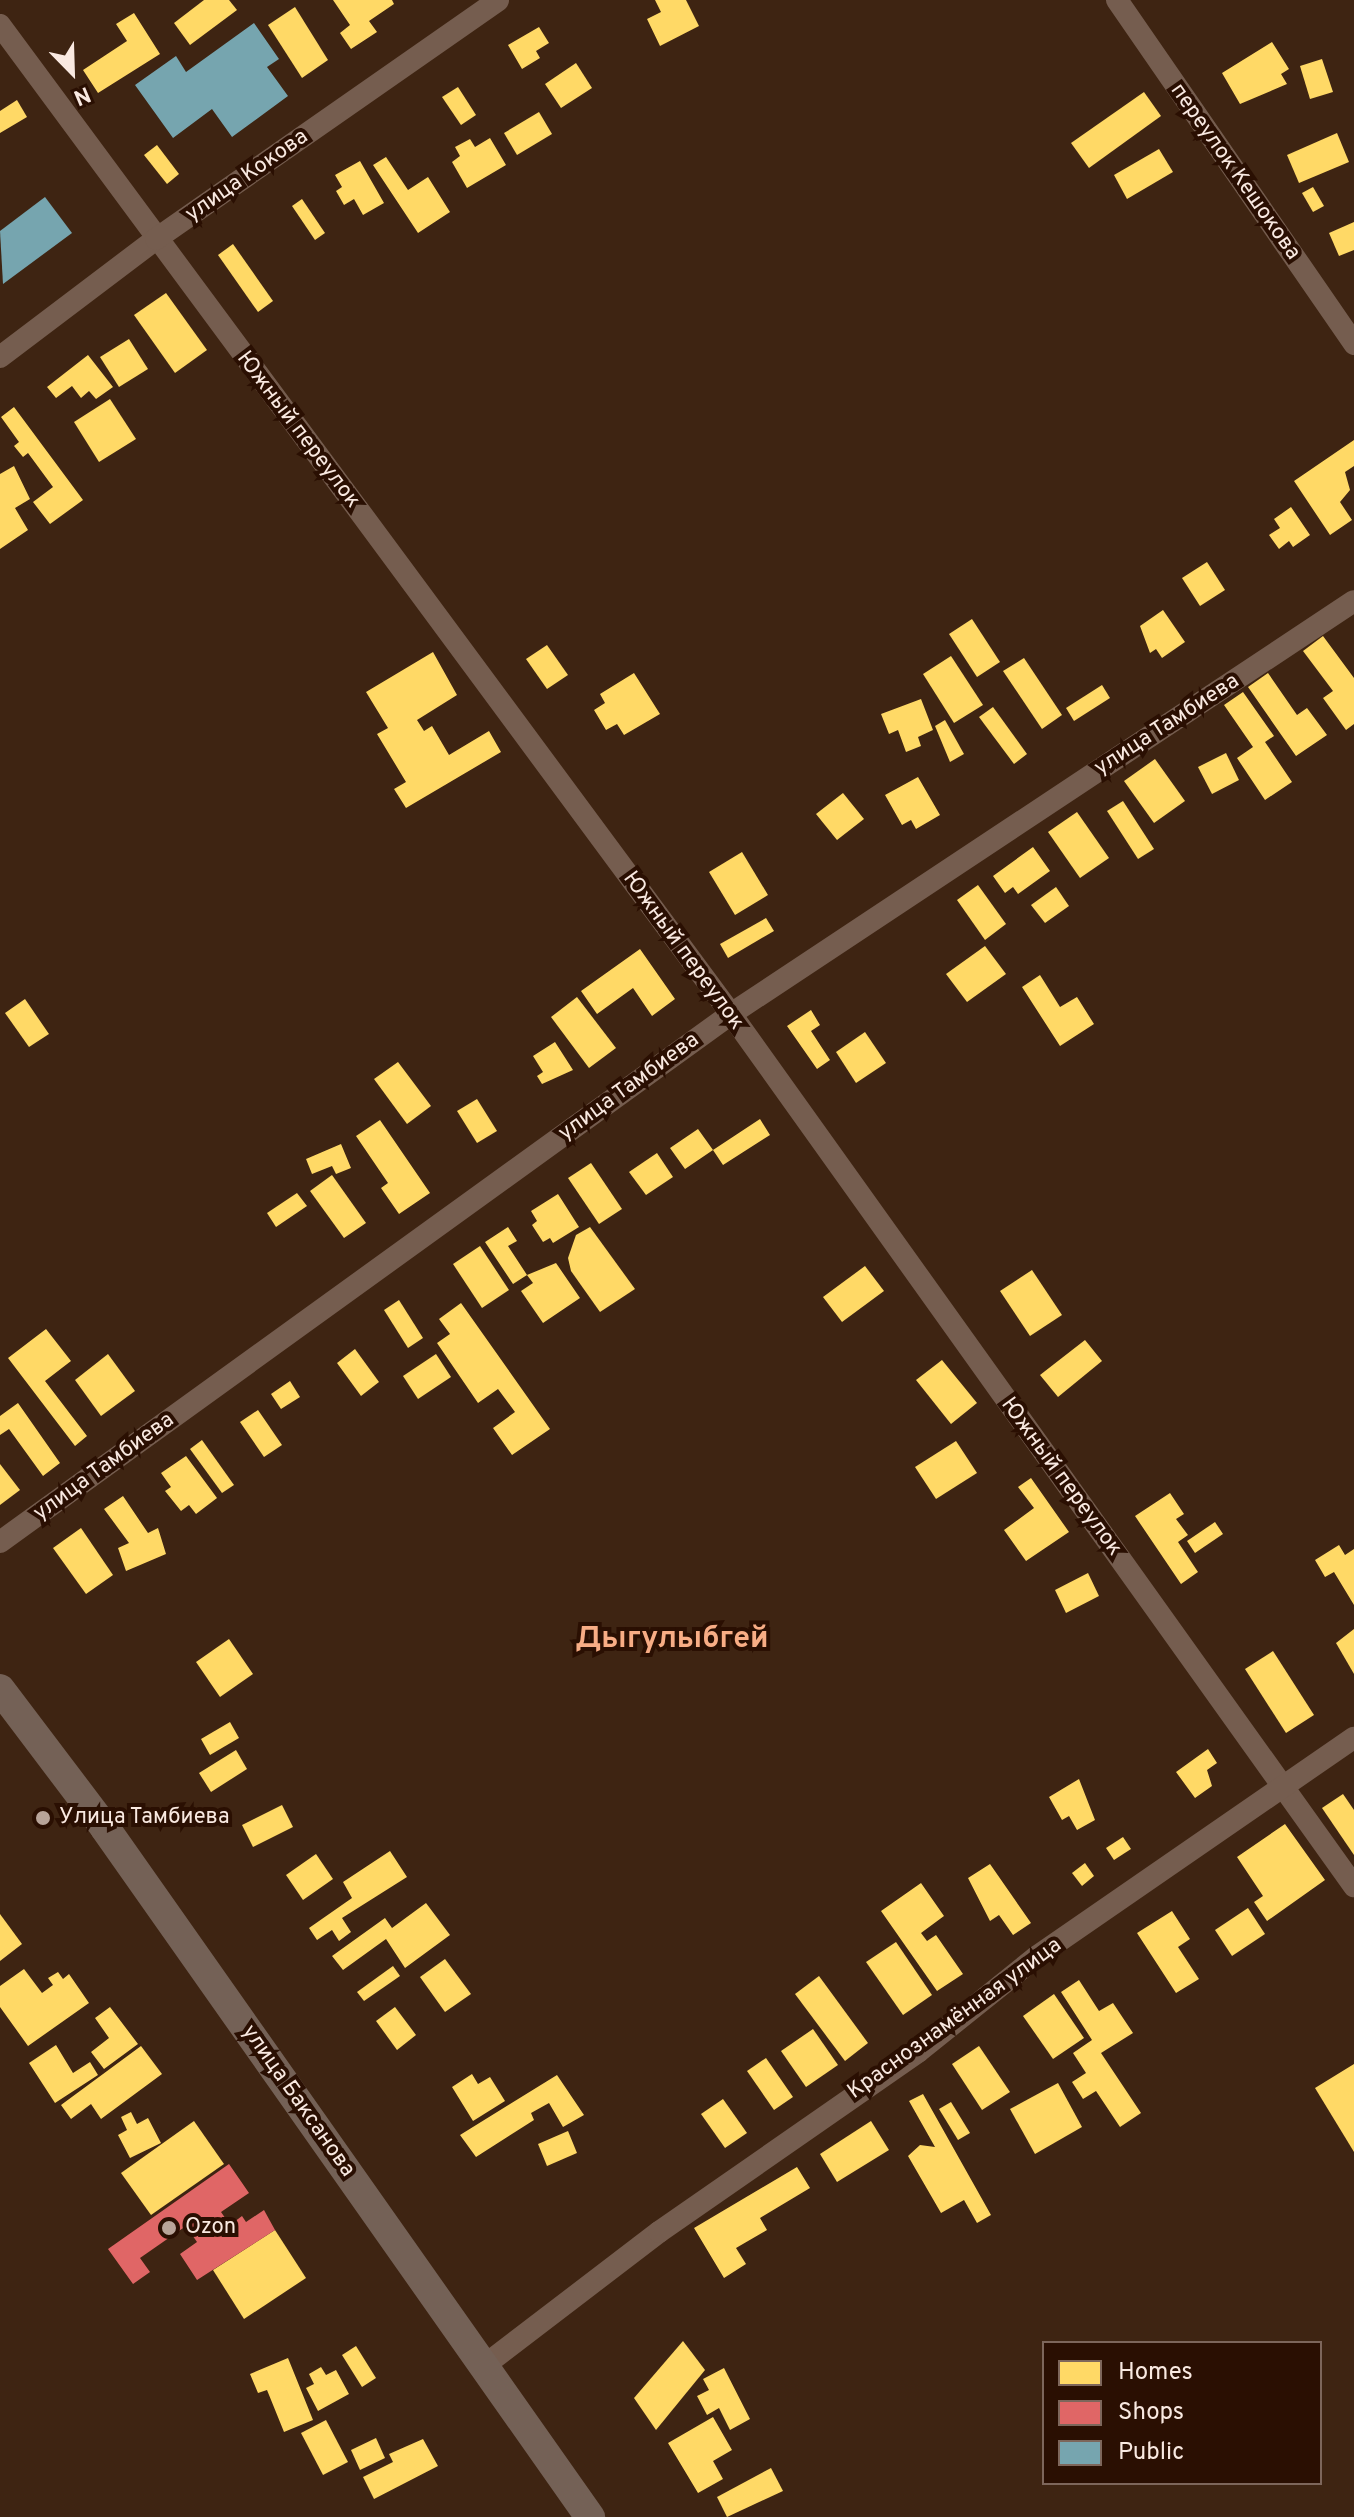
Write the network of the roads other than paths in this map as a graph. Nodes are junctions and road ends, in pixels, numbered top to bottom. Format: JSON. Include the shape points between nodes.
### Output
{"nodes":[{"id":1,"x":498,"y":0,"type":"edge"},
{"id":2,"x":1117,"y":0,"type":"edge"},
{"id":3,"x":0,"y":25,"type":"edge"},
{"id":4,"x":156,"y":239,"type":"junction"},
{"id":5,"x":1354,"y":344,"type":"edge"},
{"id":6,"x":0,"y":357,"type":"edge"},
{"id":7,"x":1354,"y":601,"type":"edge"},
{"id":8,"x":731,"y":1014,"type":"junction"},
{"id":9,"x":0,"y":1542,"type":"edge"},
{"id":10,"x":0,"y":1689,"type":"edge"},
{"id":11,"x":1354,"y":1738,"type":"edge"},
{"id":12,"x":1284,"y":1788,"type":"junction"},
{"id":13,"x":1354,"y":1886,"type":"edge"},
{"id":14,"x":485,"y":2365,"type":"junction"},
{"id":15,"x":590,"y":2517,"type":"edge"}],
"edges":[{"from":1,"to":4,"type":"street","name":"улица Кокова"},
{"from":2,"to":5,"type":"street","name":"переулок Кешокова"},
{"from":3,"to":4,"type":"street","name":"Южный переулок"},
{"from":4,"to":6,"type":"street","name":"улица Кокова"},
{"from":4,"to":8,"type":"street","name":"Южный переулок"},
{"from":7,"to":8,"type":"street","name":"улица Тамбиева"},
{"from":8,"to":9,"type":"street","name":"улица Тамбиева"},
{"from":8,"to":12,"type":"street","name":"Южный переулок"},
{"from":10,"to":14,"type":"main road","name":"улица Баксанова","via":[[105,1828]]},
{"from":11,"to":12,"type":"street","name":"Краснознамённая улица"},
{"from":12,"to":13,"type":"street","name":"Южный переулок"},
{"from":12,"to":14,"type":"street","name":"Краснознамённая улица","via":[[1036,1957],[918,2052],[659,2232]]},
{"from":14,"to":15,"type":"main road","name":"улица Баксанова"}]}
